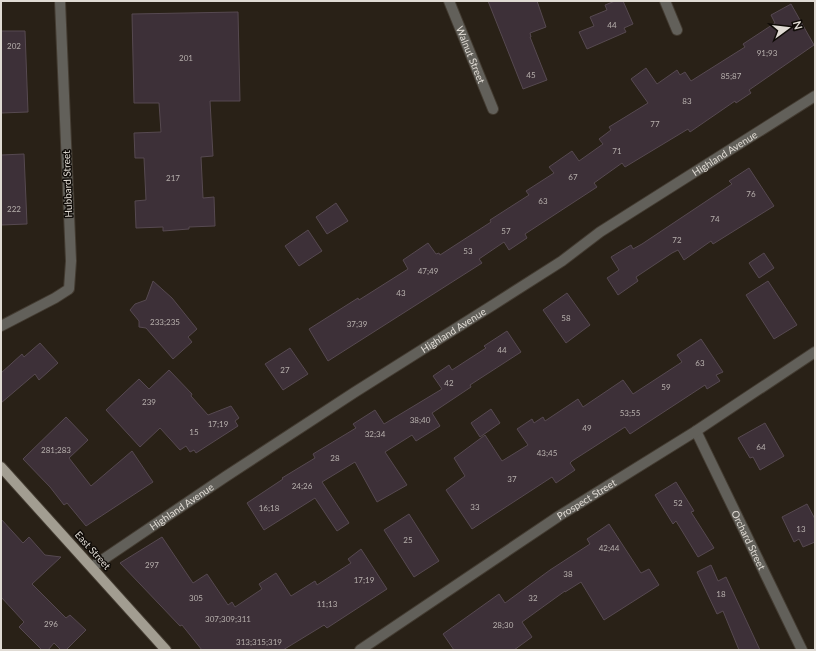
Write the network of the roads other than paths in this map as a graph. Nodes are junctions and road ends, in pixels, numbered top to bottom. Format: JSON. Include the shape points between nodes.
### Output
{"nodes":[{"id":1,"x":60,"y":1,"type":"edge"},
{"id":2,"x":449,"y":1,"type":"edge"},
{"id":3,"x":665,"y":1,"type":"edge"},
{"id":4,"x":677,"y":30,"type":"dead end"},
{"id":5,"x":815,"y":96,"type":"edge"},
{"id":6,"x":493,"y":109,"type":"dead end"},
{"id":7,"x":1,"y":326,"type":"edge"},
{"id":8,"x":815,"y":352,"type":"edge"},
{"id":9,"x":696,"y":430,"type":"junction"},
{"id":10,"x":1,"y":467,"type":"edge"},
{"id":11,"x":92,"y":567,"type":"junction"},
{"id":12,"x":166,"y":650,"type":"edge"},
{"id":13,"x":360,"y":650,"type":"edge"},
{"id":14,"x":802,"y":650,"type":"edge"}],
"edges":[{"from":1,"to":7,"type":"street","name":"Hubbard Street","via":[[71,262],[69,289]]},
{"from":2,"to":6,"type":"street","name":"Walnut Street"},
{"from":3,"to":4,"type":"street"},
{"from":5,"to":11,"type":"street","name":"Highland Avenue","via":[[600,232],[562,261],[355,392]]},
{"from":8,"to":9,"type":"street","name":"Prospect Street"},
{"from":9,"to":13,"type":"street","name":"Prospect Street","via":[[565,512]]},
{"from":9,"to":14,"type":"street","name":"Orchard Street"},
{"from":10,"to":11,"type":"main road","name":"East Street"},
{"from":11,"to":12,"type":"main road","name":"East Street"}]}
